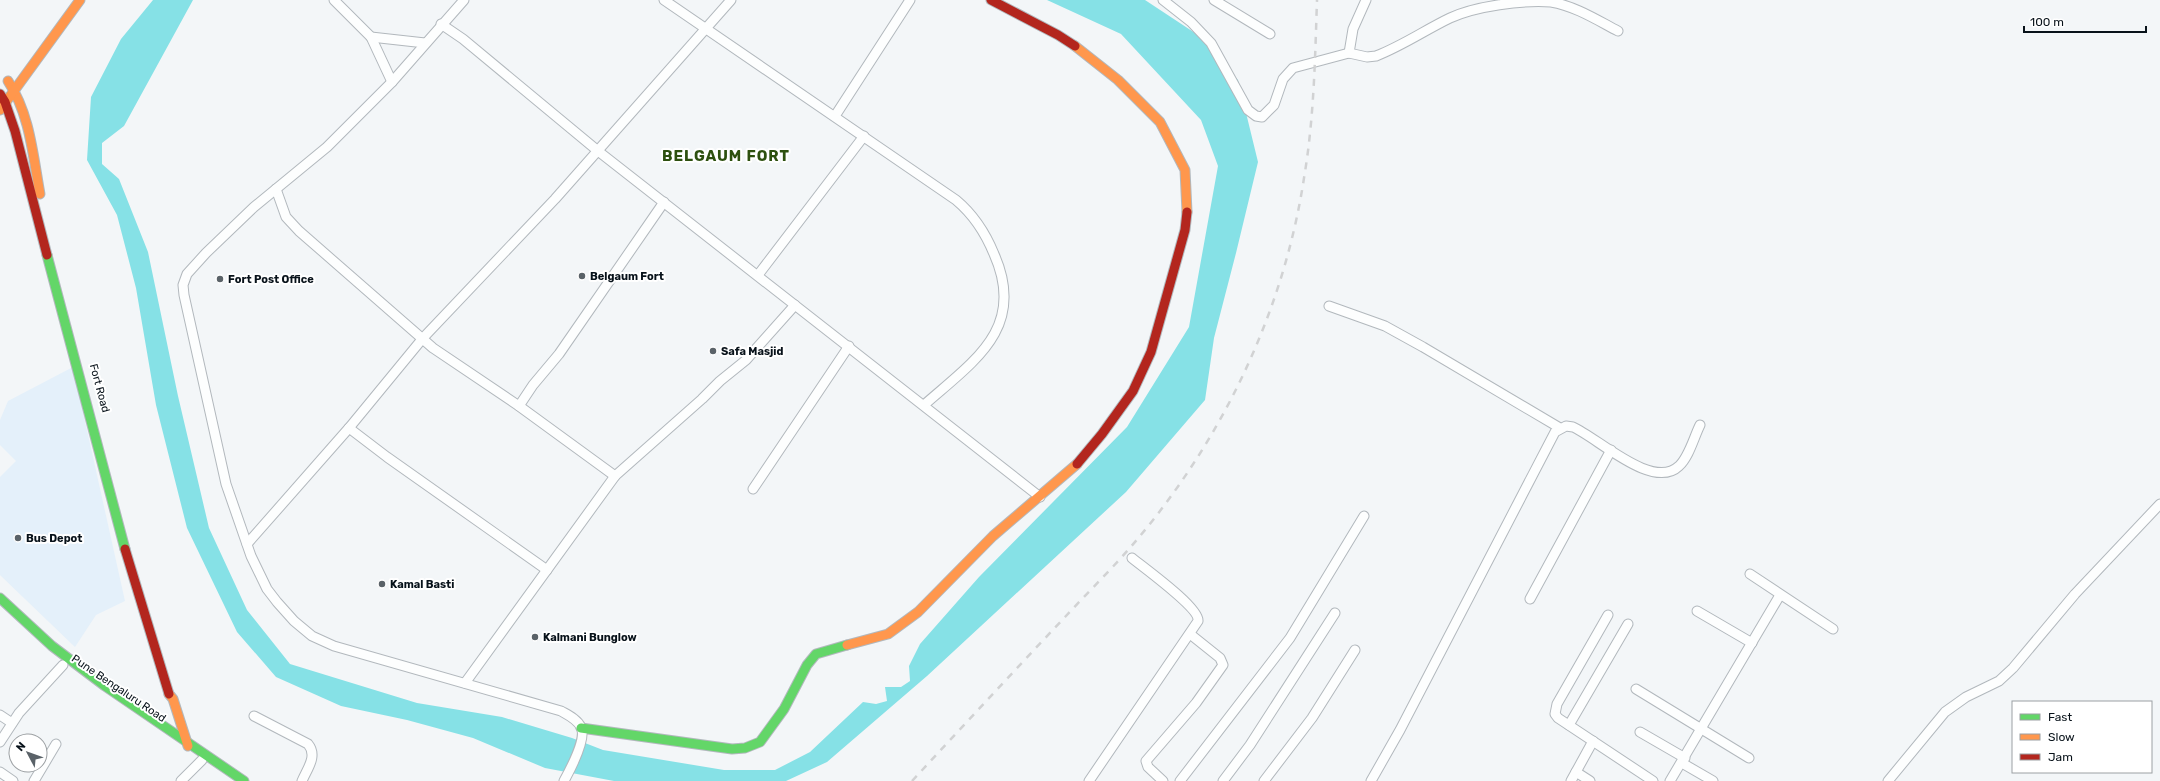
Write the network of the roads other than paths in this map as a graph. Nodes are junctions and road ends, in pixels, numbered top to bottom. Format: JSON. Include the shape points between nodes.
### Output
{"nodes":[{"id":1,"x":69,"y":0,"type":"edge"},
{"id":2,"x":80,"y":0,"type":"edge"},
{"id":3,"x":334,"y":0,"type":"edge"},
{"id":4,"x":464,"y":0,"type":"edge"},
{"id":5,"x":664,"y":0,"type":"edge"},
{"id":6,"x":731,"y":0,"type":"edge"},
{"id":7,"x":910,"y":0,"type":"edge"},
{"id":8,"x":991,"y":0,"type":"edge"},
{"id":9,"x":1163,"y":0,"type":"edge"},
{"id":10,"x":1214,"y":0,"type":"edge"},
{"id":11,"x":1366,"y":0,"type":"edge"},
{"id":12,"x":441,"y":24,"type":"junction"},
{"id":13,"x":706,"y":28,"type":"junction"},
{"id":14,"x":1618,"y":31,"type":"dead end"},
{"id":15,"x":1270,"y":34,"type":"dead end"},
{"id":16,"x":371,"y":37,"type":"junction"},
{"id":17,"x":425,"y":43,"type":"junction"},
{"id":18,"x":36,"y":44,"type":"dead end"},
{"id":19,"x":1349,"y":53,"type":"junction"},
{"id":20,"x":12,"y":82,"type":"junction"},
{"id":21,"x":392,"y":82,"type":"junction"},
{"id":22,"x":0,"y":93,"type":"edge"},
{"id":23,"x":6,"y":102,"type":"junction"},
{"id":24,"x":0,"y":110,"type":"edge"},
{"id":25,"x":835,"y":116,"type":"junction"},
{"id":26,"x":864,"y":136,"type":"junction"},
{"id":27,"x":598,"y":151,"type":"junction"},
{"id":28,"x":276,"y":189,"type":"junction"},
{"id":29,"x":664,"y":202,"type":"junction"},
{"id":30,"x":758,"y":275,"type":"junction"},
{"id":31,"x":795,"y":305,"type":"junction"},
{"id":32,"x":1329,"y":306,"type":"dead end"},
{"id":33,"x":70,"y":331,"type":"junction"},
{"id":34,"x":423,"y":338,"type":"junction"},
{"id":35,"x":849,"y":346,"type":"junction"},
{"id":36,"x":924,"y":405,"type":"junction"},
{"id":37,"x":519,"y":406,"type":"junction"},
{"id":38,"x":1700,"y":425,"type":"dead end"},
{"id":39,"x":349,"y":428,"type":"junction"},
{"id":40,"x":1560,"y":428,"type":"junction"},
{"id":41,"x":1611,"y":450,"type":"junction"},
{"id":42,"x":615,"y":476,"type":"junction"},
{"id":43,"x":753,"y":489,"type":"dead end"},
{"id":44,"x":1040,"y":497,"type":"junction"},
{"id":45,"x":2160,"y":504,"type":"edge"},
{"id":46,"x":1364,"y":516,"type":"dead end"},
{"id":47,"x":247,"y":544,"type":"junction"},
{"id":48,"x":1132,"y":558,"type":"dead end"},
{"id":49,"x":547,"y":570,"type":"junction"},
{"id":50,"x":1750,"y":574,"type":"dead end"},
{"id":51,"x":1780,"y":595,"type":"junction"},
{"id":52,"x":0,"y":598,"type":"edge"},
{"id":53,"x":1530,"y":599,"type":"dead end"},
{"id":54,"x":0,"y":609,"type":"edge"},
{"id":55,"x":1697,"y":611,"type":"dead end"},
{"id":56,"x":1335,"y":613,"type":"dead end"},
{"id":57,"x":1608,"y":615,"type":"dead end"},
{"id":58,"x":1628,"y":624,"type":"dead end"},
{"id":59,"x":1833,"y":629,"type":"dead end"},
{"id":60,"x":1190,"y":634,"type":"junction"},
{"id":61,"x":1752,"y":643,"type":"junction"},
{"id":62,"x":1355,"y":650,"type":"dead end"},
{"id":63,"x":63,"y":665,"type":"junction"},
{"id":64,"x":465,"y":682,"type":"junction"},
{"id":65,"x":1636,"y":689,"type":"dead end"},
{"id":66,"x":0,"y":715,"type":"edge"},
{"id":67,"x":254,"y":716,"type":"dead end"},
{"id":68,"x":12,"y":723,"type":"junction"},
{"id":69,"x":1569,"y":725,"type":"junction"},
{"id":70,"x":581,"y":728,"type":"junction"},
{"id":71,"x":1701,"y":730,"type":"junction"},
{"id":72,"x":1640,"y":732,"type":"dead end"},
{"id":73,"x":187,"y":741,"type":"junction"},
{"id":74,"x":1593,"y":741,"type":"junction"},
{"id":75,"x":0,"y":742,"type":"edge"},
{"id":76,"x":56,"y":744,"type":"dead end"},
{"id":77,"x":189,"y":750,"type":"junction"},
{"id":78,"x":1750,"y":758,"type":"dead end"},
{"id":79,"x":202,"y":760,"type":"junction"},
{"id":80,"x":1683,"y":760,"type":"junction"},
{"id":81,"x":0,"y":772,"type":"edge"},
{"id":82,"x":1576,"y":772,"type":"junction"},
{"id":83,"x":227,"y":777,"type":"edge"},
{"id":84,"x":13,"y":781,"type":"edge"},
{"id":85,"x":34,"y":781,"type":"edge"},
{"id":86,"x":181,"y":781,"type":"edge"},
{"id":87,"x":244,"y":781,"type":"edge"},
{"id":88,"x":302,"y":781,"type":"edge"},
{"id":89,"x":564,"y":781,"type":"edge"},
{"id":90,"x":1089,"y":781,"type":"edge"},
{"id":91,"x":1163,"y":781,"type":"edge"},
{"id":92,"x":1180,"y":781,"type":"edge"},
{"id":93,"x":1223,"y":781,"type":"edge"},
{"id":94,"x":1264,"y":781,"type":"edge"},
{"id":95,"x":1371,"y":781,"type":"edge"},
{"id":96,"x":1571,"y":781,"type":"edge"},
{"id":97,"x":1590,"y":781,"type":"edge"},
{"id":98,"x":1653,"y":781,"type":"edge"},
{"id":99,"x":1670,"y":781,"type":"edge"},
{"id":100,"x":1713,"y":781,"type":"edge"},
{"id":101,"x":1888,"y":781,"type":"edge"}],
"edges":[{"from":1,"to":18,"type":"main road"},
{"from":2,"to":20,"type":"main road"},
{"from":3,"to":16,"type":"street"},
{"from":4,"to":12,"type":"street"},
{"from":5,"to":13,"type":"street"},
{"from":6,"to":13,"type":"street"},
{"from":7,"to":25,"type":"street"},
{"from":8,"to":44,"type":"main road","via":[[1058,35],[1118,80],[1160,122],[1185,170],[1185,230],[1151,352],[1133,391],[1102,434],[1074,467]]},
{"from":9,"to":19,"type":"street","via":[[1191,22],[1211,43],[1248,110],[1256,116],[1262,117],[1268,113],[1274,105],[1283,79],[1293,68]]},
{"from":10,"to":15,"type":"street"},
{"from":11,"to":19,"type":"street","via":[[1353,29]]},
{"from":12,"to":17,"type":"street"},
{"from":12,"to":27,"type":"street","via":[[463,39]]},
{"from":13,"to":25,"type":"street"},
{"from":13,"to":27,"type":"street"},
{"from":14,"to":19,"type":"street","via":[[1568,6],[1550,1],[1529,0],[1479,8],[1450,18],[1376,56]]},
{"from":16,"to":17,"type":"street"},
{"from":16,"to":21,"type":"street"},
{"from":17,"to":21,"type":"street"},
{"from":20,"to":22,"type":"main road"},
{"from":20,"to":23,"type":"main road"},
{"from":20,"to":33,"type":"main road","name":"Fort Road","via":[[23,111]]},
{"from":21,"to":28,"type":"street","via":[[326,147]]},
{"from":22,"to":23,"type":"main road","name":"Fort Road"},
{"from":23,"to":24,"type":"main road"},
{"from":23,"to":33,"type":"main road","name":"Fort Road"},
{"from":25,"to":26,"type":"street"},
{"from":26,"to":30,"type":"street"},
{"from":26,"to":36,"type":"street","via":[[967,210],[976,219],[1000,267],[1005,300],[1002,318],[994,335],[987,346]]},
{"from":27,"to":29,"type":"street"},
{"from":27,"to":34,"type":"street"},
{"from":28,"to":34,"type":"street","via":[[286,217],[299,232]]},
{"from":28,"to":47,"type":"street","via":[[206,253],[187,274],[183,285],[186,310],[226,484]]},
{"from":29,"to":30,"type":"street"},
{"from":29,"to":37,"type":"street","via":[[559,354]]},
{"from":30,"to":31,"type":"street"},
{"from":31,"to":35,"type":"street"},
{"from":31,"to":42,"type":"street","via":[[746,360]]},
{"from":32,"to":40,"type":"street","via":[[1385,326]]},
{"from":33,"to":73,"type":"main road","name":"Fort Road","via":[[130,546],[176,691],[173,699]]},
{"from":34,"to":37,"type":"street","via":[[433,348]]},
{"from":34,"to":39,"type":"street"},
{"from":35,"to":36,"type":"street"},
{"from":35,"to":43,"type":"street"},
{"from":36,"to":44,"type":"street"},
{"from":37,"to":42,"type":"street"},
{"from":38,"to":41,"type":"street","via":[[1683,462],[1671,472],[1664,474],[1656,474]]},
{"from":39,"to":47,"type":"street"},
{"from":39,"to":49,"type":"street"},
{"from":40,"to":41,"type":"street","via":[[1576,428]]},
{"from":40,"to":95,"type":"street","via":[[1550,439],[1400,730]]},
{"from":41,"to":53,"type":"street"},
{"from":42,"to":49,"type":"street"},
{"from":44,"to":70,"type":"main road","via":[[993,536],[903,624],[888,634],[816,654],[807,665],[784,709],[760,742],[745,748],[732,749]]},
{"from":45,"to":101,"type":"street","via":[[2075,594],[2013,668],[1999,682],[1966,697],[1945,712]]},
{"from":46,"to":92,"type":"street","via":[[1290,638]]},
{"from":47,"to":64,"type":"street","via":[[266,589],[294,621],[312,636],[334,646]]},
{"from":48,"to":60,"type":"street","via":[[1196,613],[1198,621]]},
{"from":49,"to":64,"type":"street"},
{"from":50,"to":51,"type":"street"},
{"from":51,"to":59,"type":"street"},
{"from":51,"to":61,"type":"street"},
{"from":52,"to":73,"type":"main road","via":[[52,646],[105,686]]},
{"from":54,"to":63,"type":"main road","name":"Pune Bengaluru Road"},
{"from":55,"to":61,"type":"street"},
{"from":56,"to":93,"type":"street","via":[[1250,745]]},
{"from":57,"to":69,"type":"street","via":[[1555,709],[1558,718]]},
{"from":58,"to":69,"type":"street"},
{"from":60,"to":90,"type":"street"},
{"from":60,"to":91,"type":"street","via":[[1220,658],[1223,665],[1196,703],[1146,761]]},
{"from":61,"to":71,"type":"street"},
{"from":62,"to":94,"type":"street","via":[[1312,718]]},
{"from":63,"to":68,"type":"street"},
{"from":63,"to":77,"type":"main road","name":"Pune Bengaluru Road"},
{"from":64,"to":70,"type":"street","via":[[561,711],[574,719]]},
{"from":65,"to":71,"type":"street"},
{"from":66,"to":68,"type":"street"},
{"from":67,"to":88,"type":"street","via":[[308,744],[312,749],[312,760]]},
{"from":68,"to":75,"type":"street"},
{"from":69,"to":74,"type":"street"},
{"from":70,"to":89,"type":"street","via":[[582,736],[576,756]]},
{"from":71,"to":78,"type":"street"},
{"from":71,"to":80,"type":"street"},
{"from":72,"to":80,"type":"street"},
{"from":73,"to":77,"type":"main road","name":"Fort Road"},
{"from":73,"to":83,"type":"main road"},
{"from":74,"to":82,"type":"street"},
{"from":74,"to":98,"type":"street"},
{"from":76,"to":85,"type":"street"},
{"from":77,"to":79,"type":"main road","name":"Pune Bengaluru Road"},
{"from":79,"to":83,"type":"main road","name":"Pune Bengaluru Road"},
{"from":79,"to":86,"type":"street"},
{"from":80,"to":99,"type":"street"},
{"from":80,"to":100,"type":"street"},
{"from":81,"to":84,"type":"street"},
{"from":82,"to":96,"type":"street"},
{"from":82,"to":97,"type":"street"},
{"from":83,"to":87,"type":"main road"}]}
